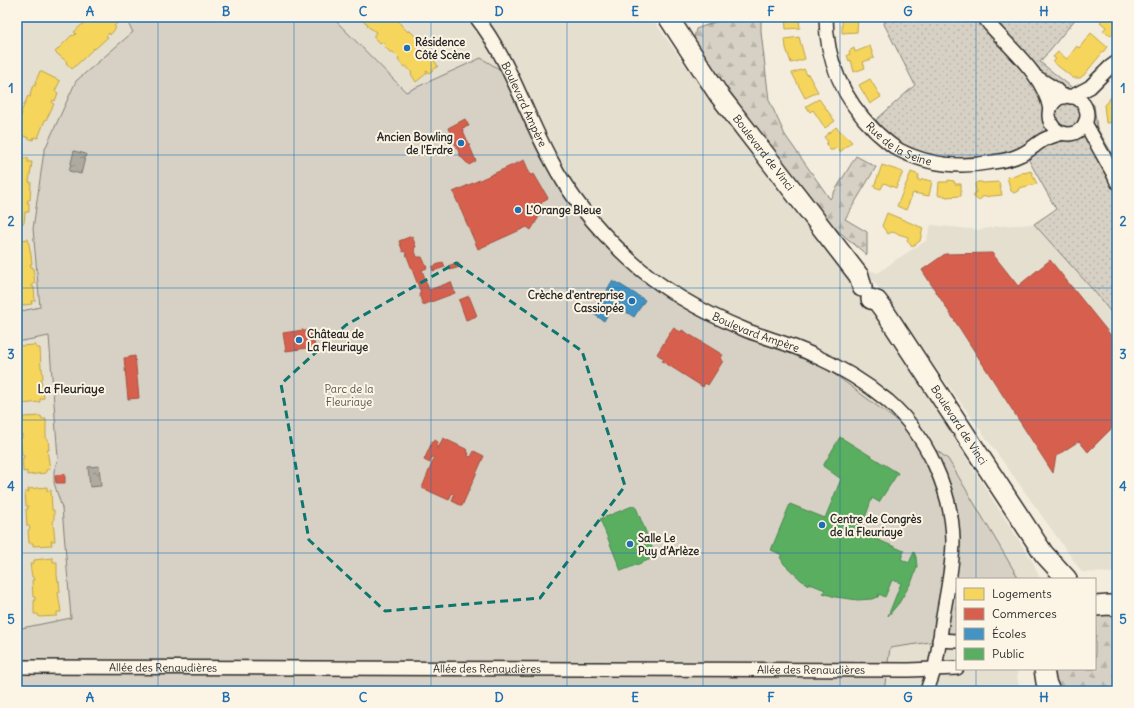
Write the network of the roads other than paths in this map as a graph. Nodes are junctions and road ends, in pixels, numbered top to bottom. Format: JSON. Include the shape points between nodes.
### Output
{"nodes":[{"id":1,"x":476,"y":17,"type":"edge"},
{"id":2,"x":668,"y":17,"type":"edge"},
{"id":3,"x":826,"y":17,"type":"edge"},
{"id":4,"x":984,"y":17,"type":"edge"},
{"id":5,"x":1117,"y":62,"type":"edge"},
{"id":6,"x":1036,"y":77,"type":"junction"},
{"id":7,"x":1090,"y":87,"type":"junction"},
{"id":8,"x":1067,"y":97,"type":"junction"},
{"id":9,"x":1085,"y":108,"type":"junction"},
{"id":10,"x":1050,"y":116,"type":"junction"},
{"id":11,"x":1086,"y":123,"type":"junction"},
{"id":12,"x":1068,"y":133,"type":"junction"},
{"id":13,"x":1043,"y":140,"type":"junction"},
{"id":14,"x":1104,"y":157,"type":"junction"},
{"id":15,"x":1117,"y":182,"type":"edge"},
{"id":16,"x":1044,"y":554,"type":"junction"},
{"id":17,"x":1054,"y":578,"type":"edge"},
{"id":18,"x":1066,"y":578,"type":"edge"},
{"id":19,"x":1096,"y":605,"type":"edge"},
{"id":20,"x":1117,"y":606,"type":"edge"},
{"id":21,"x":940,"y":640,"type":"junction"},
{"id":22,"x":956,"y":640,"type":"edge"},
{"id":23,"x":17,"y":667,"type":"edge"},
{"id":24,"x":934,"y":668,"type":"junction"},
{"id":25,"x":956,"y":668,"type":"edge"},
{"id":26,"x":1044,"y":670,"type":"edge"},
{"id":27,"x":927,"y":691,"type":"edge"},
{"id":28,"x":1050,"y":691,"type":"edge"}],
"edges":[{"from":1,"to":21,"type":"street","name":"Boulevard Ampère","via":[[495,43],[506,64],[555,168],[576,201],[630,260],[668,291],[689,303],[750,332],[810,353],[848,373],[888,402],[922,442],[943,484],[953,539]]},
{"from":2,"to":16,"type":"main road","name":"Boulevard de Vinci","via":[[719,95],[859,276],[866,293],[883,309]]},
{"from":3,"to":13,"type":"street","name":"Rue de la Seine","via":[[829,51],[846,94],[868,123],[898,149],[945,164],[971,165],[1020,155]]},
{"from":4,"to":6,"type":"street"},
{"from":5,"to":7,"type":"street"},
{"from":6,"to":8,"type":"street"},
{"from":6,"to":10,"type":"street","via":[[1046,95]]},
{"from":7,"to":8,"type":"street"},
{"from":7,"to":9,"type":"street"},
{"from":8,"to":9,"type":"street","via":[[1080,101]]},
{"from":8,"to":10,"type":"street","via":[[1058,100]]},
{"from":9,"to":11,"type":"street"},
{"from":10,"to":12,"type":"street","via":[[1054,127]]},
{"from":10,"to":13,"type":"street"},
{"from":11,"to":12,"type":"street","via":[[1082,128]]},
{"from":11,"to":14,"type":"street"},
{"from":12,"to":13,"type":"street","name":"Rue de la Seine"},
{"from":12,"to":14,"type":"street"},
{"from":14,"to":15,"type":"street"},
{"from":16,"to":17,"type":"main road","name":"Boulevard de Vinci"},
{"from":16,"to":18,"type":"main road","name":"Boulevard de Vinci"},
{"from":19,"to":20,"type":"main road"},
{"from":21,"to":22,"type":"street"},
{"from":21,"to":24,"type":"street","name":"Boulevard Ampère"},
{"from":23,"to":24,"type":"street","name":"Allée des Renaudières","via":[[909,670]]},
{"from":24,"to":25,"type":"street","name":"Allée des Renaudières"},
{"from":24,"to":27,"type":"street","name":"Boulevard Ampère"},
{"from":26,"to":28,"type":"main road"}]}
